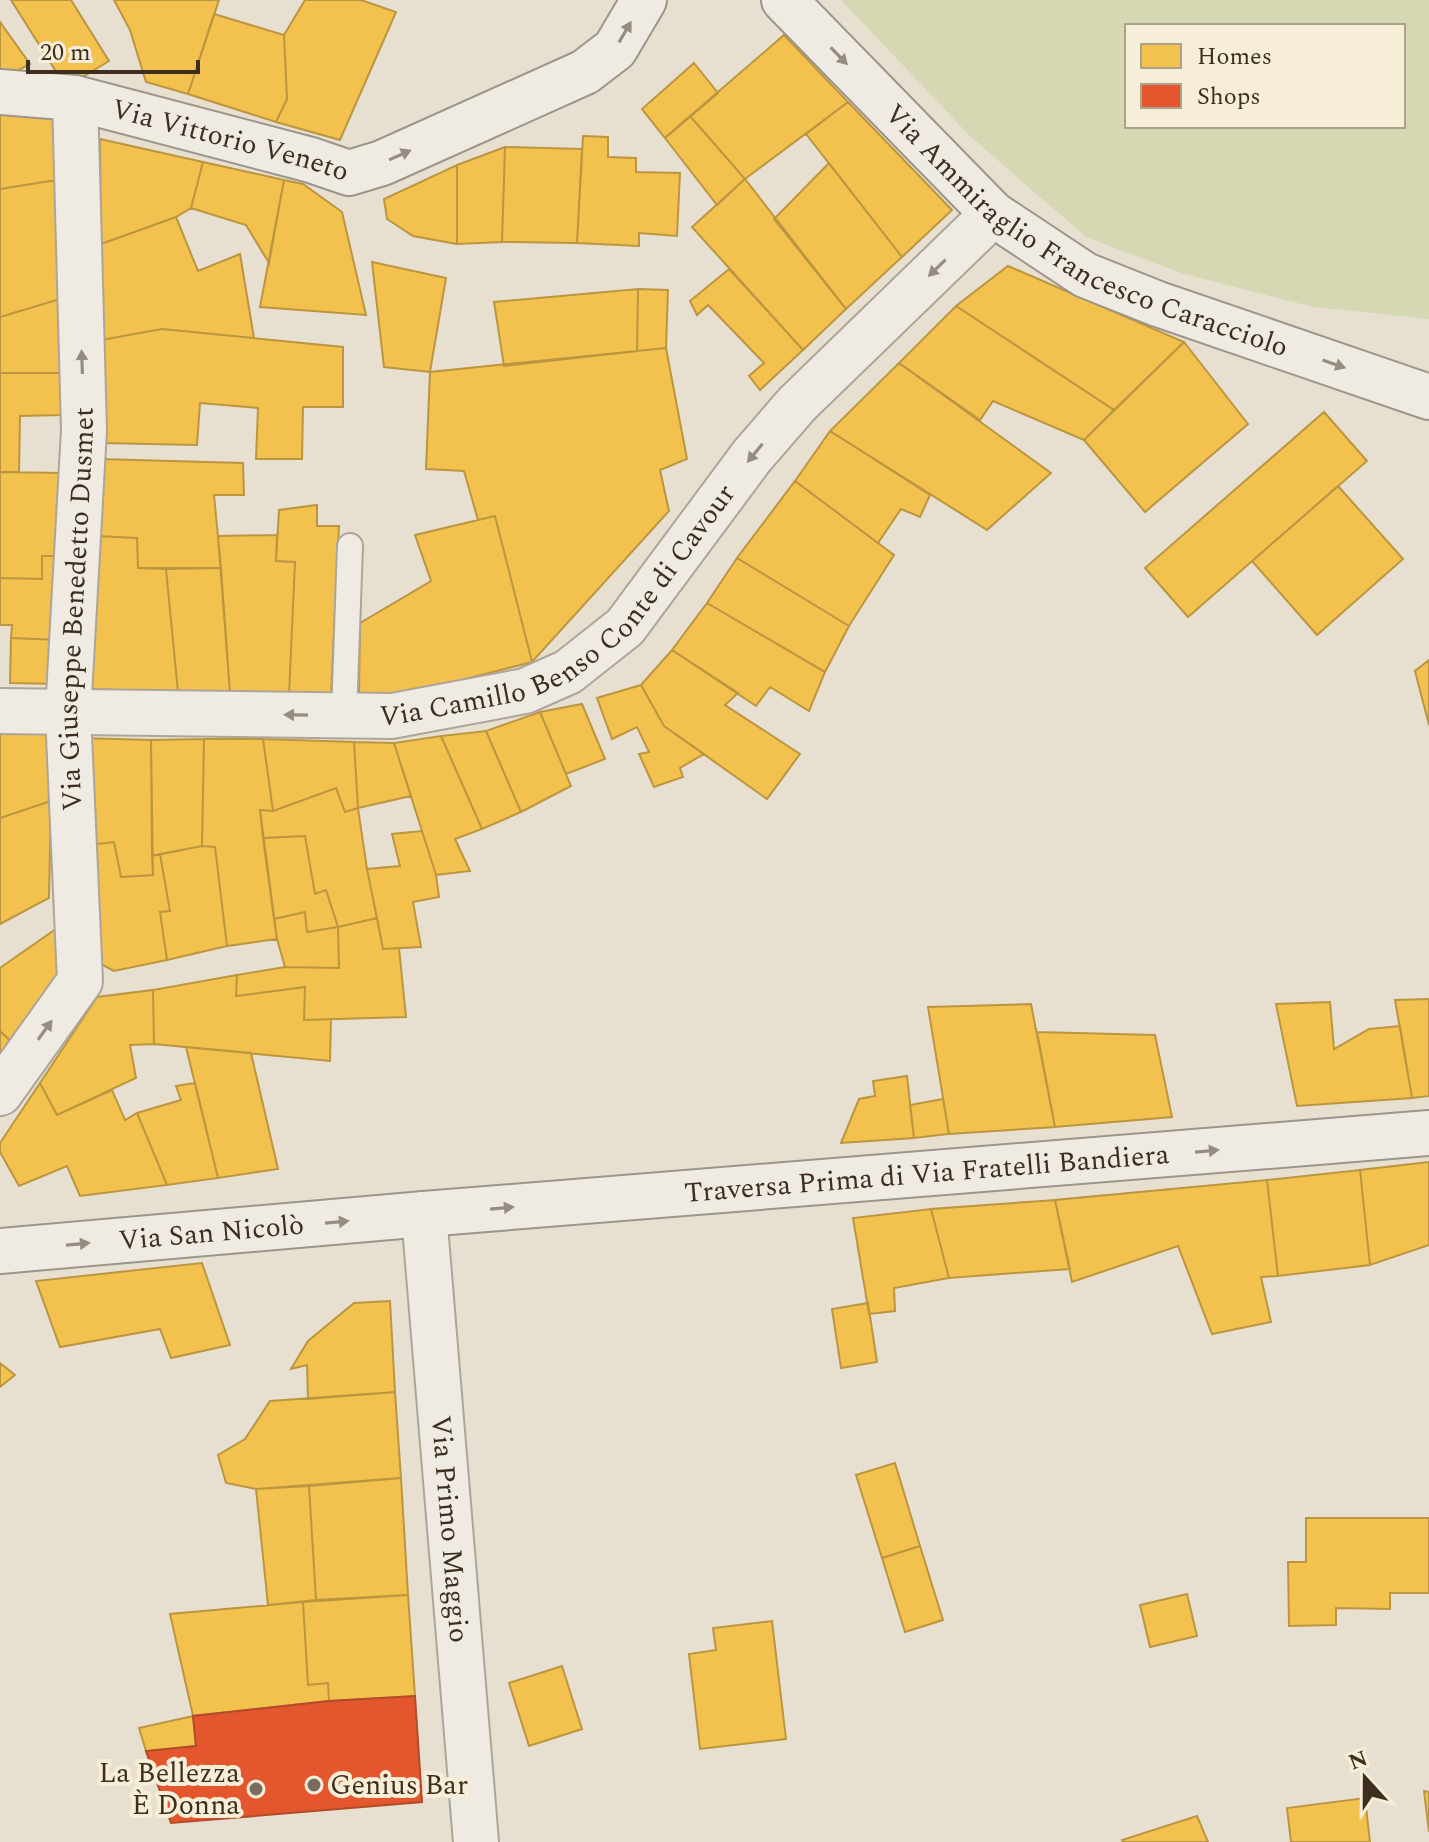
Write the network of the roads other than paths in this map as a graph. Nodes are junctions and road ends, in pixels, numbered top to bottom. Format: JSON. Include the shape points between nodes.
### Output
{"nodes":[{"id":1,"x":644,"y":0,"type":"edge"},
{"id":2,"x":784,"y":0,"type":"edge"},
{"id":3,"x":0,"y":92,"type":"edge"},
{"id":4,"x":75,"y":98,"type":"junction"},
{"id":5,"x":993,"y":214,"type":"junction"},
{"id":6,"x":1429,"y":397,"type":"edge"},
{"id":7,"x":350,"y":546,"type":"dead end"},
{"id":8,"x":0,"y":711,"type":"edge"},
{"id":9,"x":68,"y":713,"type":"junction"},
{"id":10,"x":344,"y":716,"type":"junction"},
{"id":11,"x":0,"y":1093,"type":"edge"},
{"id":12,"x":1429,"y":1133,"type":"edge"},
{"id":13,"x":424,"y":1214,"type":"junction"},
{"id":14,"x":0,"y":1251,"type":"edge"},
{"id":15,"x":476,"y":1842,"type":"edge"}],
"edges":[{"from":4,"to":1,"type":"street","name":"Via Vittorio Veneto","one_way":true,"via":[[349,173],[585,72],[615,49]]},
{"from":2,"to":5,"type":"street","name":"Via Ammiraglio Francesco Caracciolo","one_way":true},
{"from":3,"to":4,"type":"street","name":"Via Vittorio Veneto"},
{"from":9,"to":4,"type":"street","name":"Via Giuseppe Benedetto Dusmet","one_way":true,"via":[[84,430]]},
{"from":5,"to":6,"type":"street","name":"Via Ammiraglio Francesco Caracciolo","one_way":true,"via":[[1085,275]]},
{"from":5,"to":10,"type":"street","name":"Via Camillo Benso Conte di Cavour","one_way":true,"via":[[797,404],[625,627],[568,672],[525,691],[392,716]]},
{"from":7,"to":10,"type":"lane"},
{"from":8,"to":9,"type":"street","name":"Via Camillo Benso Conte di Cavour"},
{"from":10,"to":9,"type":"street","name":"Via Camillo Benso Conte di Cavour","one_way":true},
{"from":11,"to":9,"type":"street","name":"Via Giuseppe Benedetto Dusmet","one_way":true,"via":[[80,981]]},
{"from":13,"to":12,"type":"street","name":"Traversa Prima di Via Fratelli Bandiera","one_way":true},
{"from":14,"to":13,"type":"street","name":"Via San Nicolò","one_way":true},
{"from":13,"to":15,"type":"street","name":"Via Primo Maggio"}]}
